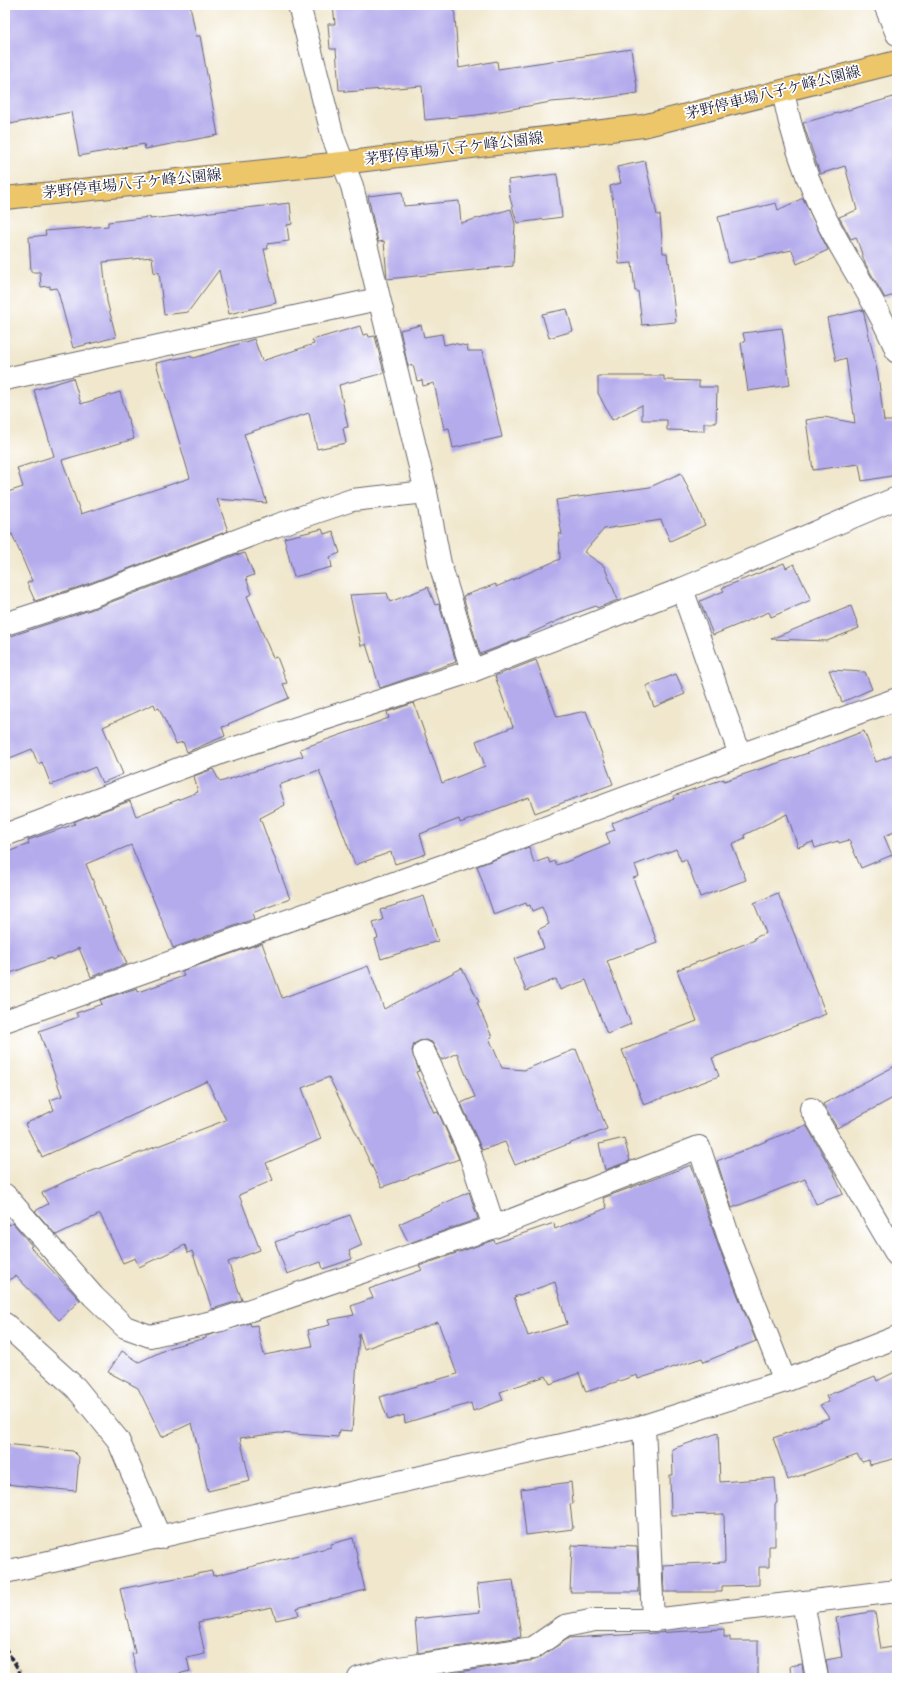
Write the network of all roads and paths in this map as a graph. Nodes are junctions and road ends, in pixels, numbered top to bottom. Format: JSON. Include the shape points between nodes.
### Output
{"nodes":[{"id":1,"x":299,"y":5,"type":"edge"},
{"id":2,"x":885,"y":5,"type":"edge"},
{"id":3,"x":897,"y":34,"type":"edge"},
{"id":4,"x":897,"y":62,"type":"edge"},
{"id":5,"x":783,"y":92,"type":"junction"},
{"id":6,"x":342,"y":162,"type":"junction"},
{"id":7,"x":5,"y":198,"type":"edge"},
{"id":8,"x":378,"y":299,"type":"junction"},
{"id":9,"x":897,"y":352,"type":"edge"},
{"id":10,"x":5,"y":379,"type":"edge"},
{"id":11,"x":426,"y":492,"type":"junction"},
{"id":12,"x":897,"y":498,"type":"edge"},
{"id":13,"x":682,"y":589,"type":"junction"},
{"id":14,"x":5,"y":624,"type":"edge"},
{"id":15,"x":472,"y":671,"type":"junction"},
{"id":16,"x":897,"y":699,"type":"edge"},
{"id":17,"x":740,"y":755,"type":"junction"},
{"id":18,"x":5,"y":835,"type":"edge"},
{"id":19,"x":5,"y":1021,"type":"edge"},
{"id":20,"x":424,"y":1052,"type":"dead end"},
{"id":21,"x":811,"y":1109,"type":"dead end"},
{"id":22,"x":5,"y":1195,"type":"edge"},
{"id":23,"x":494,"y":1227,"type":"junction"},
{"id":24,"x":897,"y":1255,"type":"edge"},
{"id":25,"x":5,"y":1324,"type":"edge"},
{"id":26,"x":897,"y":1337,"type":"edge"},
{"id":27,"x":785,"y":1381,"type":"junction"},
{"id":28,"x":644,"y":1426,"type":"junction"},
{"id":29,"x":160,"y":1538,"type":"junction"},
{"id":30,"x":5,"y":1572,"type":"edge"},
{"id":31,"x":897,"y":1591,"type":"edge"},
{"id":32,"x":803,"y":1602,"type":"junction"},
{"id":33,"x":653,"y":1620,"type":"junction"},
{"id":34,"x":359,"y":1678,"type":"edge"},
{"id":35,"x":817,"y":1678,"type":"edge"}],
"edges":[{"from":1,"to":6,"type":"street","via":[[332,137]]},
{"from":2,"to":3,"type":"street"},
{"from":4,"to":5,"type":"main road","name":"茅野停車場八子ケ峰公園線"},
{"from":5,"to":6,"type":"main road","name":"茅野停車場八子ケ峰公園線","via":[[643,126]]},
{"from":5,"to":9,"type":"street","via":[[796,149],[821,208],[886,324]]},
{"from":6,"to":7,"type":"main road","name":"茅野停車場八子ケ峰公園線"},
{"from":6,"to":8,"type":"street","via":[[352,186]]},
{"from":8,"to":10,"type":"street"},
{"from":8,"to":11,"type":"street"},
{"from":11,"to":14,"type":"street","via":[[352,500],[275,526],[86,598]]},
{"from":11,"to":15,"type":"street","via":[[440,564]]},
{"from":12,"to":13,"type":"street"},
{"from":13,"to":15,"type":"street"},
{"from":13,"to":17,"type":"street"},
{"from":15,"to":18,"type":"street","via":[[223,752]]},
{"from":16,"to":17,"type":"street"},
{"from":17,"to":19,"type":"street","via":[[456,861]]},
{"from":20,"to":23,"type":"street","via":[[469,1151]]},
{"from":21,"to":24,"type":"street"},
{"from":22,"to":23,"type":"street","via":[[88,1290],[125,1327],[150,1336],[221,1320]]},
{"from":23,"to":27,"type":"street","via":[[698,1147],[731,1244]]},
{"from":25,"to":29,"type":"street","via":[[76,1388],[118,1440]]},
{"from":26,"to":27,"type":"street"},
{"from":27,"to":28,"type":"street"},
{"from":28,"to":29,"type":"street"},
{"from":28,"to":33,"type":"street"},
{"from":29,"to":30,"type":"street"},
{"from":31,"to":32,"type":"street"},
{"from":32,"to":33,"type":"street"},
{"from":32,"to":35,"type":"street"},
{"from":33,"to":34,"type":"street","via":[[595,1620],[565,1626],[533,1648],[386,1670]]}]}
